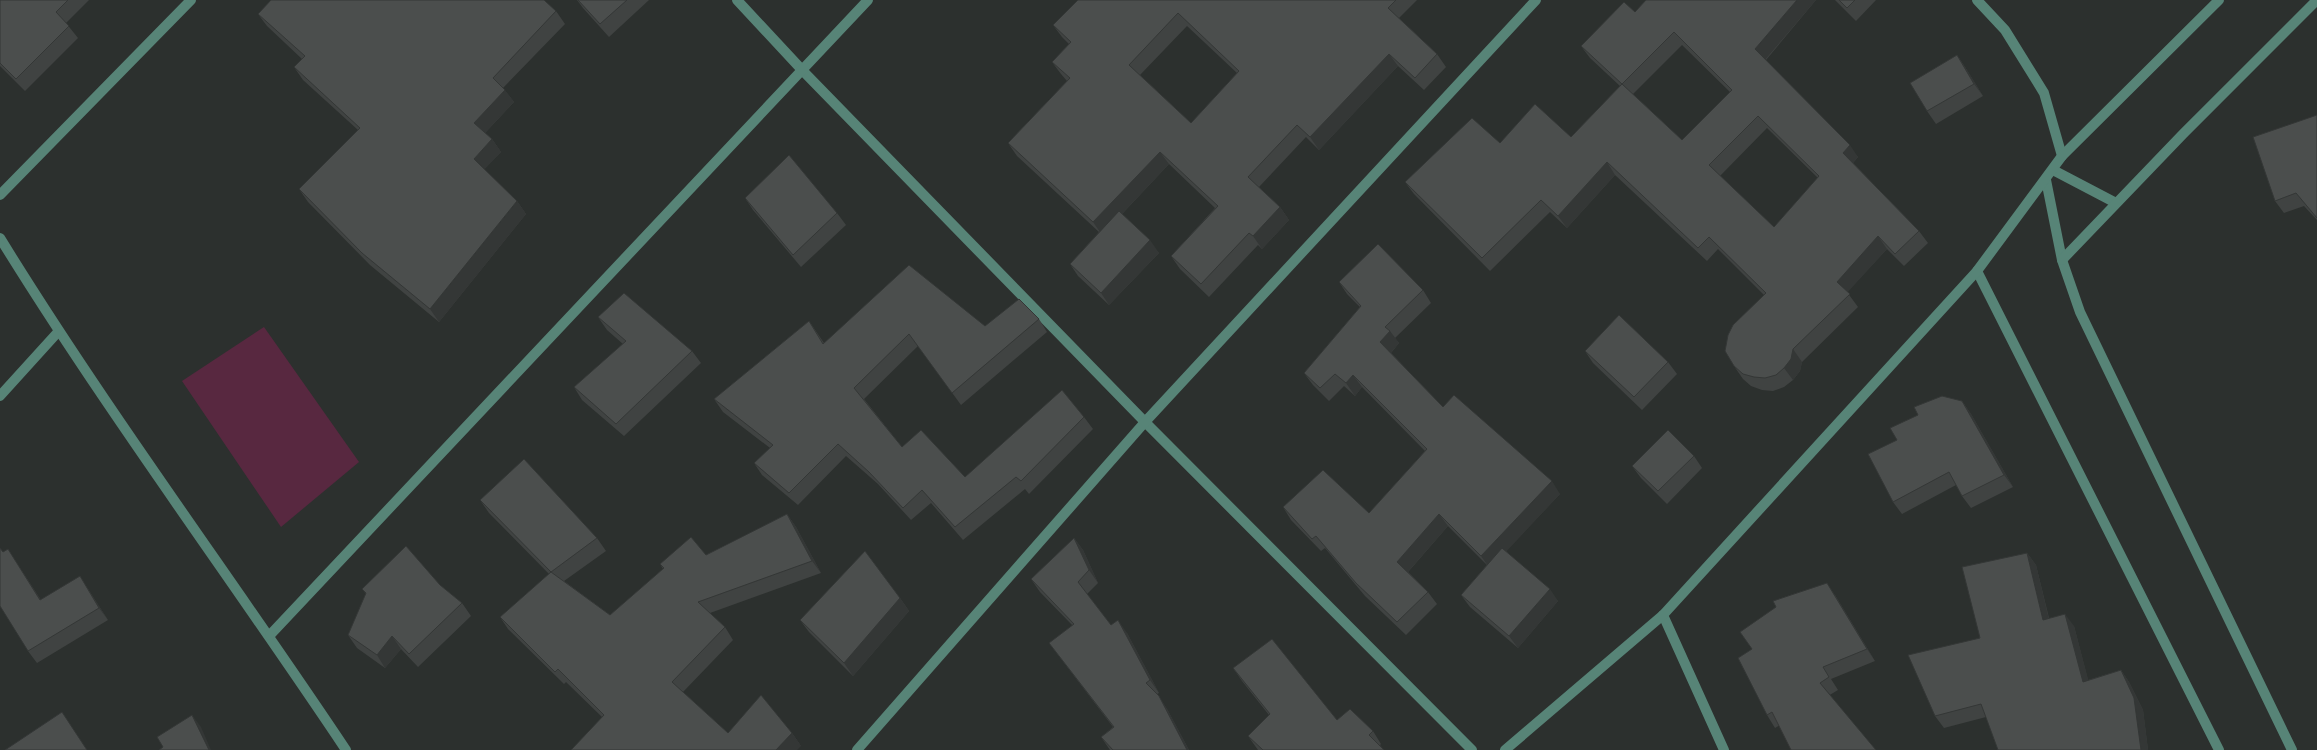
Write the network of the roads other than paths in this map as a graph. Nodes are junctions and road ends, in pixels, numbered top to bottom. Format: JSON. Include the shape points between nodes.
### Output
{"nodes":[{"id":1,"x":191,"y":0,"type":"edge"},
{"id":2,"x":737,"y":0,"type":"edge"},
{"id":3,"x":868,"y":0,"type":"edge"},
{"id":4,"x":1536,"y":0,"type":"edge"},
{"id":5,"x":1976,"y":0,"type":"edge"},
{"id":6,"x":2219,"y":0,"type":"edge"},
{"id":7,"x":2317,"y":0,"type":"edge"},
{"id":8,"x":802,"y":72,"type":"junction"},
{"id":9,"x":2062,"y":156,"type":"junction"},
{"id":10,"x":2053,"y":170,"type":"junction"},
{"id":11,"x":2046,"y":180,"type":"junction"},
{"id":12,"x":0,"y":195,"type":"edge"},
{"id":13,"x":2116,"y":204,"type":"junction"},
{"id":14,"x":0,"y":238,"type":"edge"},
{"id":15,"x":2062,"y":260,"type":"junction"},
{"id":16,"x":1977,"y":271,"type":"junction"},
{"id":17,"x":58,"y":332,"type":"junction"},
{"id":18,"x":0,"y":396,"type":"edge"},
{"id":19,"x":1146,"y":422,"type":"junction"},
{"id":20,"x":1663,"y":614,"type":"junction"},
{"id":21,"x":270,"y":635,"type":"junction"},
{"id":22,"x":346,"y":750,"type":"edge"},
{"id":23,"x":857,"y":750,"type":"edge"},
{"id":24,"x":1472,"y":750,"type":"edge"},
{"id":25,"x":1505,"y":750,"type":"edge"},
{"id":26,"x":1724,"y":750,"type":"edge"},
{"id":27,"x":2219,"y":750,"type":"edge"},
{"id":28,"x":2292,"y":750,"type":"edge"}],
"edges":[{"from":1,"to":12,"type":"street"},
{"from":2,"to":8,"type":"street"},
{"from":3,"to":8,"type":"street"},
{"from":4,"to":19,"type":"street"},
{"from":5,"to":9,"type":"street","via":[[2005,30],[2044,93]]},
{"from":6,"to":9,"type":"street"},
{"from":7,"to":13,"type":"street"},
{"from":8,"to":19,"type":"street"},
{"from":8,"to":21,"type":"street"},
{"from":9,"to":10,"type":"street"},
{"from":10,"to":11,"type":"street"},
{"from":10,"to":13,"type":"street"},
{"from":11,"to":15,"type":"street"},
{"from":11,"to":16,"type":"street"},
{"from":13,"to":15,"type":"street"},
{"from":14,"to":17,"type":"street"},
{"from":15,"to":28,"type":"street","via":[[2080,312]]},
{"from":16,"to":20,"type":"street"},
{"from":16,"to":27,"type":"street"},
{"from":17,"to":18,"type":"street"},
{"from":17,"to":21,"type":"street"},
{"from":19,"to":23,"type":"street"},
{"from":19,"to":24,"type":"street"},
{"from":20,"to":25,"type":"street"},
{"from":20,"to":26,"type":"street"},
{"from":21,"to":22,"type":"street"}]}
